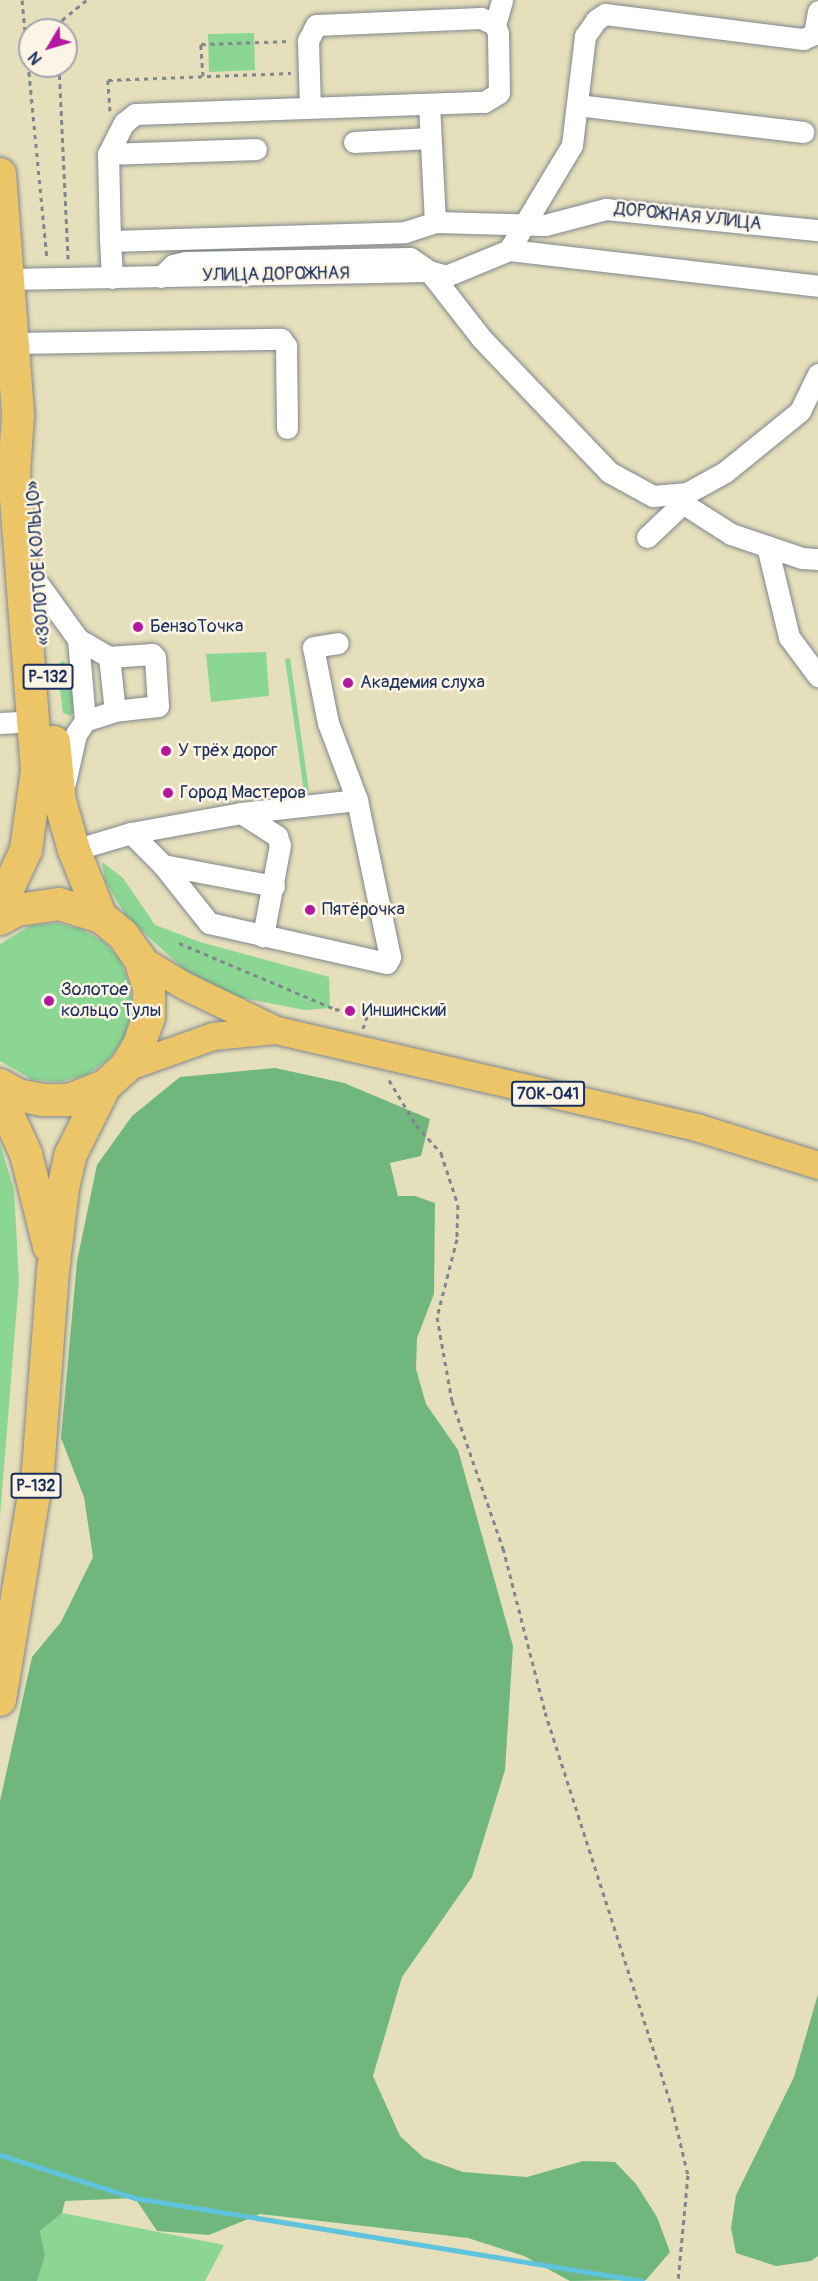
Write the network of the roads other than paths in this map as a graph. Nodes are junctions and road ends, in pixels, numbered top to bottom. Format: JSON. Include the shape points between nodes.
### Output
{"nodes":[{"id":1,"x":502,"y":0,"type":"edge"},
{"id":2,"x":606,"y":7,"type":"edge"},
{"id":3,"x":818,"y":11,"type":"edge"},
{"id":4,"x":495,"y":25,"type":"junction"},
{"id":5,"x":429,"y":104,"type":"junction"},
{"id":6,"x":577,"y":105,"type":"junction"},
{"id":7,"x":310,"y":107,"type":"junction"},
{"id":8,"x":803,"y":132,"type":"dead end"},
{"id":9,"x":430,"y":138,"type":"junction"},
{"id":10,"x":354,"y":142,"type":"dead end"},
{"id":11,"x":256,"y":149,"type":"dead end"},
{"id":12,"x":108,"y":154,"type":"junction"},
{"id":13,"x":0,"y":174,"type":"edge"},
{"id":14,"x":435,"y":222,"type":"junction"},
{"id":15,"x":524,"y":225,"type":"junction"},
{"id":16,"x":818,"y":230,"type":"edge"},
{"id":17,"x":110,"y":241,"type":"junction"},
{"id":18,"x":509,"y":250,"type":"junction"},
{"id":19,"x":429,"y":271,"type":"junction"},
{"id":20,"x":112,"y":278,"type":"junction"},
{"id":21,"x":9,"y":279,"type":"junction"},
{"id":22,"x":818,"y":286,"type":"edge"},
{"id":23,"x":14,"y":343,"type":"junction"},
{"id":24,"x":818,"y":374,"type":"edge"},
{"id":25,"x":809,"y":412,"type":"edge"},
{"id":26,"x":12,"y":422,"type":"edge"},
{"id":27,"x":287,"y":428,"type":"dead end"},
{"id":28,"x":678,"y":500,"type":"junction"},
{"id":29,"x":647,"y":537,"type":"dead end"},
{"id":30,"x":767,"y":546,"type":"junction"},
{"id":31,"x":818,"y":559,"type":"edge"},
{"id":32,"x":39,"y":585,"type":"junction"},
{"id":33,"x":78,"y":639,"type":"junction"},
{"id":34,"x":338,"y":643,"type":"dead end"},
{"id":35,"x":109,"y":657,"type":"junction"},
{"id":36,"x":818,"y":676,"type":"edge"},
{"id":37,"x":115,"y":711,"type":"junction"},
{"id":38,"x":36,"y":721,"type":"junction"},
{"id":39,"x":86,"y":721,"type":"junction"},
{"id":40,"x":0,"y":723,"type":"edge"},
{"id":41,"x":357,"y":800,"type":"junction"},
{"id":42,"x":60,"y":801,"type":"junction"},
{"id":43,"x":241,"y":813,"type":"junction"},
{"id":44,"x":131,"y":833,"type":"junction"},
{"id":45,"x":74,"y":850,"type":"junction"},
{"id":46,"x":163,"y":865,"type":"junction"},
{"id":47,"x":274,"y":886,"type":"junction"},
{"id":48,"x":6,"y":912,"type":"edge"},
{"id":49,"x":101,"y":917,"type":"junction"},
{"id":50,"x":264,"y":936,"type":"junction"},
{"id":51,"x":140,"y":959,"type":"junction"},
{"id":52,"x":276,"y":1030,"type":"junction"},
{"id":53,"x":116,"y":1076,"type":"junction"},
{"id":54,"x":0,"y":1085,"type":"edge"},
{"id":55,"x":0,"y":1097,"type":"edge"},
{"id":56,"x":818,"y":1165,"type":"edge"},
{"id":57,"x":52,"y":1271,"type":"junction"},
{"id":58,"x":0,"y":1700,"type":"edge"}],
"edges":[{"from":1,"to":4,"type":"street"},
{"from":2,"to":3,"type":"street","via":[[803,39],[814,34]]},
{"from":2,"to":6,"type":"street","via":[[586,30]]},
{"from":4,"to":5,"type":"street","via":[[499,93],[484,102]]},
{"from":4,"to":7,"type":"street","via":[[481,18],[316,25],[308,41]]},
{"from":5,"to":7,"type":"street"},
{"from":5,"to":9,"type":"street"},
{"from":6,"to":8,"type":"street"},
{"from":6,"to":15,"type":"street","via":[[572,145]]},
{"from":7,"to":12,"type":"street","via":[[142,112],[129,117]]},
{"from":9,"to":10,"type":"street"},
{"from":9,"to":14,"type":"street"},
{"from":11,"to":12,"type":"street"},
{"from":12,"to":17,"type":"street"},
{"from":13,"to":21,"type":"highway","name":"«ЗОЛОТОЕ КОЛЬЦО»","number":"Р-132"},
{"from":14,"to":15,"type":"street","name":"ДОРОЖНАЯ УЛИЦА"},
{"from":14,"to":17,"type":"street","via":[[405,232]]},
{"from":15,"to":16,"type":"street","name":"ДОРОЖНАЯ УЛИЦА","via":[[545,225],[606,209]]},
{"from":15,"to":18,"type":"street"},
{"from":17,"to":20,"type":"street"},
{"from":18,"to":19,"type":"street","name":"УЛИЦА ДОРОЖНАЯ","via":[[446,276]]},
{"from":18,"to":22,"type":"street"},
{"from":19,"to":20,"type":"street","name":"УЛИЦА ДОРОЖНАЯ"},
{"from":19,"to":28,"type":"street","via":[[482,339],[609,472],[653,496]]},
{"from":20,"to":21,"type":"street","name":"УЛИЦА ДОРОЖНАЯ"},
{"from":21,"to":23,"type":"highway","name":"«ЗОЛОТОЕ КОЛЬЦО»","number":"Р-132"},
{"from":23,"to":26,"type":"highway","name":"«ЗОЛОТОЕ КОЛЬЦО»","number":"Р-132"},
{"from":23,"to":27,"type":"street","via":[[281,339],[286,346]]},
{"from":24,"to":25,"type":"street"},
{"from":25,"to":28,"type":"street"},
{"from":26,"to":32,"type":"highway","name":"«ЗОЛОТОЕ КОЛЬЦО»","number":"Р-132","via":[[33,471]]},
{"from":26,"to":38,"type":"highway","name":"«ЗОЛОТОЕ КОЛЬЦО»","number":"Р-132"},
{"from":28,"to":29,"type":"street"},
{"from":28,"to":30,"type":"street","via":[[731,534]]},
{"from":30,"to":31,"type":"street"},
{"from":30,"to":36,"type":"street","via":[[789,637]]},
{"from":32,"to":33,"type":"street"},
{"from":32,"to":42,"type":"highway","name":"«ЗОЛОТОЕ КОЛЬЦО»","number":"Р-132"},
{"from":33,"to":35,"type":"street"},
{"from":33,"to":39,"type":"street"},
{"from":34,"to":41,"type":"street","via":[[313,647],[328,723]]},
{"from":35,"to":37,"type":"street"},
{"from":35,"to":37,"type":"street","via":[[154,655],[158,706]]},
{"from":37,"to":39,"type":"street"},
{"from":38,"to":40,"type":"street"},
{"from":38,"to":48,"type":"highway","name":"«ЗОЛОТОЕ КОЛЬЦО»","number":"Р-132","via":[[32,821]]},
{"from":39,"to":42,"type":"street","via":[[76,734]]},
{"from":41,"to":43,"type":"street"},
{"from":41,"to":50,"type":"street","via":[[388,962],[380,965]]},
{"from":42,"to":45,"type":"highway","name":"«ЗОЛОТОЕ КОЛЬЦО»","number":"Р-132"},
{"from":43,"to":44,"type":"street"},
{"from":43,"to":47,"type":"street","via":[[279,840]]},
{"from":44,"to":45,"type":"street"},
{"from":44,"to":46,"type":"street"},
{"from":45,"to":49,"type":"highway","name":"«ЗОЛОТОЕ КОЛЬЦО»","number":"Р-132"},
{"from":46,"to":47,"type":"street"},
{"from":46,"to":50,"type":"street","via":[[209,923]]},
{"from":47,"to":50,"type":"street"},
{"from":48,"to":49,"type":"highway","name":"«ЗОЛОТОЕ КОЛЬЦО»","number":"Р-132","via":[[59,904]]},
{"from":49,"to":51,"type":"highway","name":"«ЗОЛОТОЕ КОЛЬЦО»","number":"Р-132","via":[[123,935]]},
{"from":51,"to":52,"type":"main road","number":"70К-041","via":[[185,986]]},
{"from":51,"to":53,"type":"highway","name":"«ЗОЛОТОЕ КОЛЬЦО»","number":"Р-132","via":[[149,988],[149,1017]]},
{"from":52,"to":53,"type":"main road","number":"70К-041","via":[[213,1036]]},
{"from":52,"to":56,"type":"main road","number":"70К-041","via":[[699,1128]]},
{"from":53,"to":54,"type":"highway","via":[[68,1100],[43,1101],[18,1095]]},
{"from":53,"to":57,"type":"highway","name":"«ЗОЛОТОЕ КОЛЬЦО»","number":"Р-132","via":[[71,1154]]},
{"from":55,"to":57,"type":"highway","name":"«ЗОЛОТОЕ КОЛЬЦО»","number":"Р-132","via":[[26,1154],[46,1226]]},
{"from":57,"to":58,"type":"highway","name":"«ЗОЛОТОЕ КОЛЬЦО»","number":"Р-132","via":[[38,1471]]}]}
